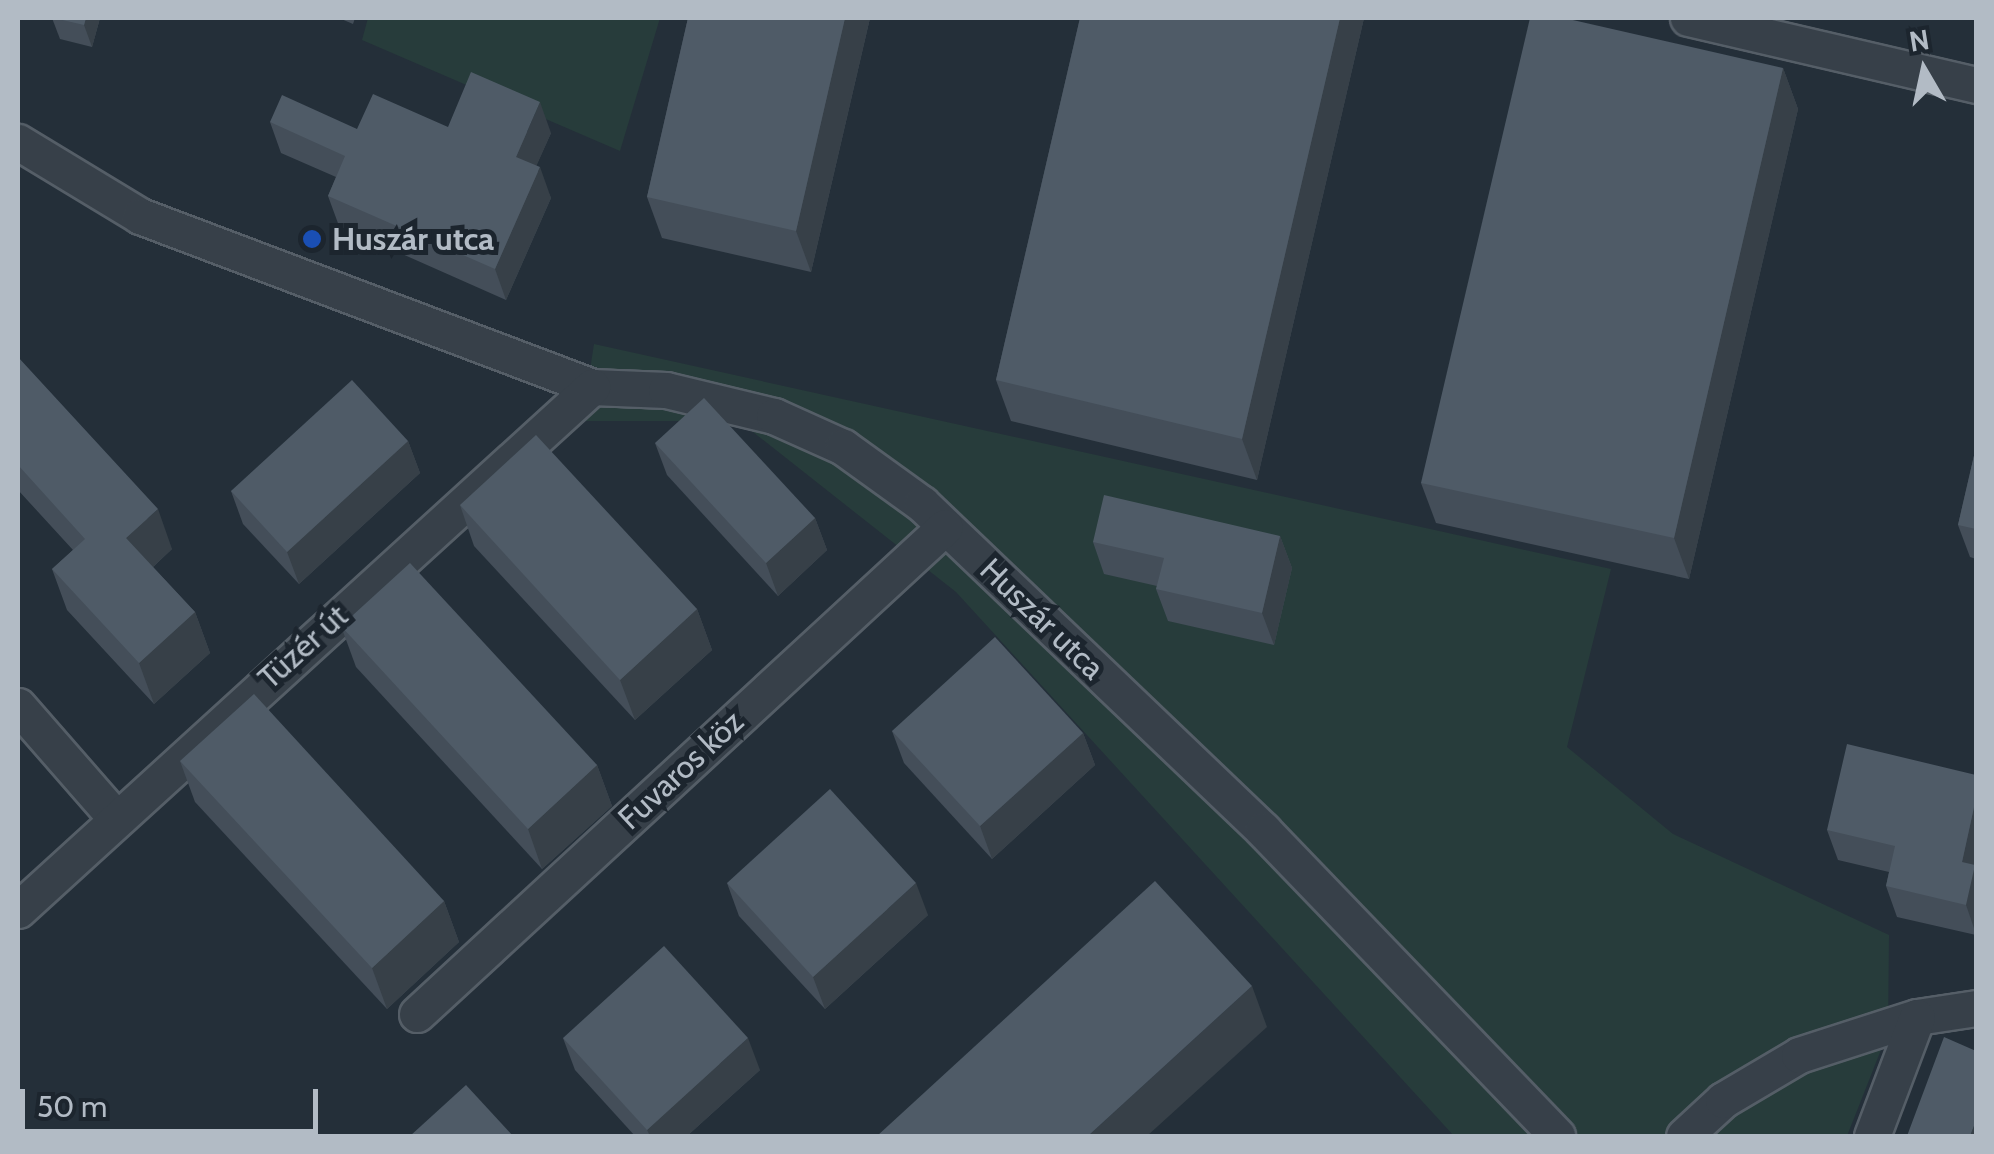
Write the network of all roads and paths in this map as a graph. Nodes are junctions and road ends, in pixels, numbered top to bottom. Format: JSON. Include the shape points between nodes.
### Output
{"nodes":[{"id":1,"x":1688,"y":18,"type":"edge"},
{"id":2,"x":1976,"y":85,"type":"edge"},
{"id":3,"x":18,"y":142,"type":"edge"},
{"id":4,"x":592,"y":388,"type":"junction"},
{"id":5,"x":945,"y":526,"type":"junction"},
{"id":6,"x":18,"y":706,"type":"edge"},
{"id":7,"x":115,"y":817,"type":"junction"},
{"id":8,"x":18,"y":910,"type":"edge"},
{"id":9,"x":1976,"y":1008,"type":"edge"},
{"id":10,"x":418,"y":1014,"type":"dead end"},
{"id":11,"x":1917,"y":1018,"type":"junction"},
{"id":12,"x":1558,"y":1136,"type":"edge"},
{"id":13,"x":1684,"y":1136,"type":"edge"},
{"id":14,"x":1872,"y":1136,"type":"edge"}],
"edges":[{"from":1,"to":2,"type":"street"},
{"from":3,"to":4,"type":"street","name":"Huszár utca","via":[[140,216]]},
{"from":4,"to":5,"type":"street","name":"Huszár utca","via":[[666,390],[774,416],[843,447]]},
{"from":4,"to":7,"type":"street","name":"Tüzér út"},
{"from":5,"to":10,"type":"street","name":"Fuvaros köz"},
{"from":5,"to":12,"type":"street","name":"Huszár utca","via":[[1263,830]]},
{"from":6,"to":7,"type":"street"},
{"from":7,"to":8,"type":"street","name":"Tüzér út"},
{"from":9,"to":11,"type":"street"},
{"from":11,"to":13,"type":"street","via":[[1799,1055],[1722,1100]]},
{"from":11,"to":14,"type":"street"}]}
